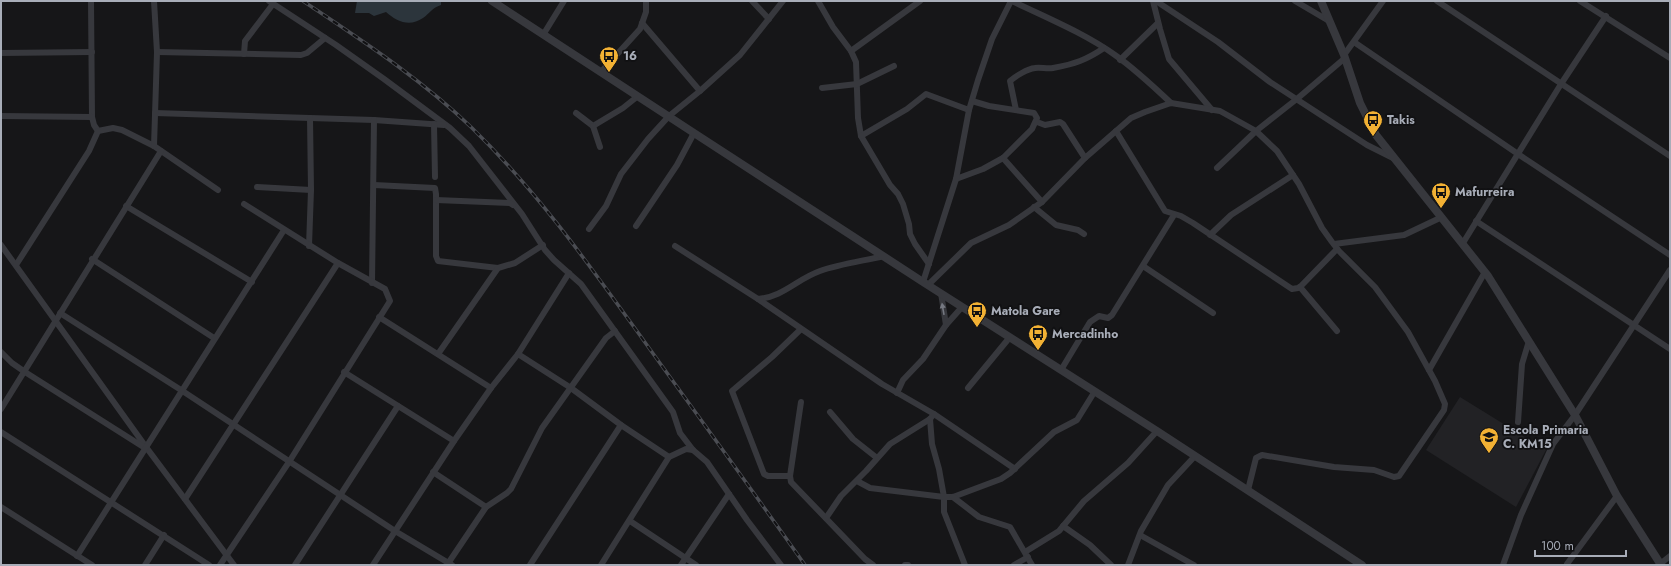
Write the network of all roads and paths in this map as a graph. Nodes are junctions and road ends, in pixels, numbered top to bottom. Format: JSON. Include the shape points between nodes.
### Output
{"nodes":[{"id":1,"x":91,"y":1,"type":"edge"},
{"id":2,"x":154,"y":1,"type":"edge"},
{"id":3,"x":564,"y":1,"type":"edge"},
{"id":4,"x":646,"y":1,"type":"edge"},
{"id":5,"x":752,"y":1,"type":"edge"},
{"id":6,"x":783,"y":1,"type":"edge"},
{"id":7,"x":818,"y":1,"type":"edge"},
{"id":8,"x":920,"y":1,"type":"edge"},
{"id":9,"x":1011,"y":1,"type":"edge"},
{"id":10,"x":1155,"y":1,"type":"edge"},
{"id":11,"x":1295,"y":1,"type":"edge"},
{"id":12,"x":1321,"y":1,"type":"edge"},
{"id":13,"x":1383,"y":1,"type":"edge"},
{"id":14,"x":1437,"y":1,"type":"edge"},
{"id":15,"x":1580,"y":1,"type":"edge"},
{"id":16,"x":271,"y":2,"type":"edge"},
{"id":17,"x":494,"y":2,"type":"edge"},
{"id":18,"x":1606,"y":16,"type":"junction"},
{"id":19,"x":769,"y":19,"type":"junction"},
{"id":20,"x":1329,"y":21,"type":"junction"},
{"id":21,"x":642,"y":23,"type":"junction"},
{"id":22,"x":1158,"y":23,"type":"junction"},
{"id":23,"x":543,"y":35,"type":"junction"},
{"id":24,"x":325,"y":38,"type":"junction"},
{"id":25,"x":1354,"y":42,"type":"junction"},
{"id":26,"x":1104,"y":48,"type":"junction"},
{"id":27,"x":851,"y":51,"type":"junction"},
{"id":28,"x":92,"y":52,"type":"junction"},
{"id":29,"x":157,"y":52,"type":"junction"},
{"id":30,"x":1,"y":53,"type":"edge"},
{"id":31,"x":244,"y":54,"type":"junction"},
{"id":32,"x":1669,"y":54,"type":"edge"},
{"id":33,"x":1344,"y":56,"type":"junction"},
{"id":34,"x":1120,"y":60,"type":"junction"},
{"id":35,"x":894,"y":66,"type":"dead end"},
{"id":36,"x":601,"y":72,"type":"junction"},
{"id":37,"x":857,"y":84,"type":"junction"},
{"id":38,"x":1561,"y":84,"type":"junction"},
{"id":39,"x":822,"y":88,"type":"dead end"},
{"id":40,"x":700,"y":91,"type":"junction"},
{"id":41,"x":638,"y":96,"type":"junction"},
{"id":42,"x":1298,"y":98,"type":"junction"},
{"id":43,"x":972,"y":101,"type":"junction"},
{"id":44,"x":1171,"y":103,"type":"junction"},
{"id":45,"x":969,"y":110,"type":"junction"},
{"id":46,"x":1016,"y":110,"type":"junction"},
{"id":47,"x":1212,"y":110,"type":"junction"},
{"id":48,"x":155,"y":113,"type":"junction"},
{"id":49,"x":576,"y":113,"type":"dead end"},
{"id":50,"x":1,"y":116,"type":"edge"},
{"id":51,"x":669,"y":116,"type":"junction"},
{"id":52,"x":92,"y":117,"type":"junction"},
{"id":53,"x":310,"y":118,"type":"junction"},
{"id":54,"x":374,"y":120,"type":"junction"},
{"id":55,"x":1037,"y":122,"type":"junction"},
{"id":56,"x":434,"y":124,"type":"junction"},
{"id":57,"x":446,"y":126,"type":"junction"},
{"id":58,"x":593,"y":126,"type":"junction"},
{"id":59,"x":98,"y":131,"type":"junction"},
{"id":60,"x":1116,"y":131,"type":"junction"},
{"id":61,"x":1256,"y":131,"type":"junction"},
{"id":62,"x":694,"y":133,"type":"junction"},
{"id":63,"x":861,"y":136,"type":"junction"},
{"id":64,"x":154,"y":146,"type":"junction"},
{"id":65,"x":600,"y":146,"type":"dead end"},
{"id":66,"x":161,"y":151,"type":"junction"},
{"id":67,"x":1518,"y":154,"type":"junction"},
{"id":68,"x":1670,"y":156,"type":"edge"},
{"id":69,"x":1003,"y":158,"type":"junction"},
{"id":70,"x":1085,"y":158,"type":"junction"},
{"id":71,"x":1396,"y":160,"type":"junction"},
{"id":72,"x":1217,"y":168,"type":"dead end"},
{"id":73,"x":1293,"y":175,"type":"junction"},
{"id":74,"x":435,"y":177,"type":"dead end"},
{"id":75,"x":956,"y":179,"type":"junction"},
{"id":76,"x":374,"y":186,"type":"junction"},
{"id":77,"x":257,"y":187,"type":"dead end"},
{"id":78,"x":218,"y":190,"type":"dead end"},
{"id":79,"x":311,"y":190,"type":"junction"},
{"id":80,"x":436,"y":200,"type":"junction"},
{"id":81,"x":1042,"y":202,"type":"junction"},
{"id":82,"x":244,"y":204,"type":"dead end"},
{"id":83,"x":515,"y":205,"type":"junction"},
{"id":84,"x":126,"y":206,"type":"junction"},
{"id":85,"x":1034,"y":207,"type":"junction"},
{"id":86,"x":1174,"y":214,"type":"junction"},
{"id":87,"x":1442,"y":217,"type":"junction"},
{"id":88,"x":1476,"y":221,"type":"junction"},
{"id":89,"x":636,"y":226,"type":"dead end"},
{"id":90,"x":589,"y":229,"type":"dead end"},
{"id":91,"x":284,"y":230,"type":"junction"},
{"id":92,"x":1084,"y":234,"type":"dead end"},
{"id":93,"x":1210,"y":235,"type":"junction"},
{"id":94,"x":1463,"y":243,"type":"junction"},
{"id":95,"x":1,"y":245,"type":"edge"},
{"id":96,"x":543,"y":245,"type":"junction"},
{"id":97,"x":309,"y":246,"type":"junction"},
{"id":98,"x":675,"y":246,"type":"dead end"},
{"id":99,"x":1336,"y":247,"type":"junction"},
{"id":100,"x":21,"y":255,"type":"junction"},
{"id":101,"x":1670,"y":255,"type":"edge"},
{"id":102,"x":884,"y":256,"type":"junction"},
{"id":103,"x":10,"y":257,"type":"junction"},
{"id":104,"x":92,"y":259,"type":"junction"},
{"id":105,"x":338,"y":263,"type":"junction"},
{"id":106,"x":929,"y":264,"type":"junction"},
{"id":107,"x":16,"y":265,"type":"junction"},
{"id":108,"x":1143,"y":266,"type":"junction"},
{"id":109,"x":498,"y":268,"type":"junction"},
{"id":110,"x":1670,"y":270,"type":"edge"},
{"id":111,"x":1485,"y":272,"type":"junction"},
{"id":112,"x":569,"y":273,"type":"junction"},
{"id":113,"x":252,"y":282,"type":"junction"},
{"id":114,"x":372,"y":283,"type":"junction"},
{"id":115,"x":925,"y":283,"type":"junction"},
{"id":116,"x":1300,"y":287,"type":"junction"},
{"id":117,"x":940,"y":293,"type":"junction"},
{"id":118,"x":758,"y":299,"type":"junction"},
{"id":119,"x":962,"y":307,"type":"junction"},
{"id":120,"x":60,"y":313,"type":"junction"},
{"id":121,"x":1213,"y":314,"type":"dead end"},
{"id":122,"x":379,"y":317,"type":"junction"},
{"id":123,"x":55,"y":320,"type":"junction"},
{"id":124,"x":946,"y":325,"type":"junction"},
{"id":125,"x":1634,"y":326,"type":"junction"},
{"id":126,"x":801,"y":329,"type":"junction"},
{"id":127,"x":614,"y":331,"type":"junction"},
{"id":128,"x":1338,"y":331,"type":"dead end"},
{"id":129,"x":1010,"y":337,"type":"junction"},
{"id":130,"x":214,"y":338,"type":"junction"},
{"id":131,"x":1529,"y":341,"type":"junction"},
{"id":132,"x":1670,"y":349,"type":"edge"},
{"id":133,"x":1,"y":352,"type":"edge"},
{"id":134,"x":438,"y":354,"type":"junction"},
{"id":135,"x":518,"y":354,"type":"junction"},
{"id":136,"x":1061,"y":370,"type":"junction"},
{"id":137,"x":1429,"y":370,"type":"junction"},
{"id":138,"x":25,"y":372,"type":"junction"},
{"id":139,"x":344,"y":372,"type":"junction"},
{"id":140,"x":491,"y":388,"type":"junction"},
{"id":141,"x":571,"y":388,"type":"junction"},
{"id":142,"x":968,"y":388,"type":"dead end"},
{"id":143,"x":181,"y":390,"type":"junction"},
{"id":144,"x":1095,"y":391,"type":"junction"},
{"id":145,"x":897,"y":393,"type":"junction"},
{"id":146,"x":801,"y":402,"type":"dead end"},
{"id":147,"x":398,"y":406,"type":"junction"},
{"id":148,"x":1,"y":409,"type":"edge"},
{"id":149,"x":830,"y":412,"type":"dead end"},
{"id":150,"x":1575,"y":415,"type":"junction"},
{"id":151,"x":932,"y":416,"type":"junction"},
{"id":152,"x":1518,"y":422,"type":"dead end"},
{"id":153,"x":234,"y":425,"type":"junction"},
{"id":154,"x":621,"y":425,"type":"junction"},
{"id":155,"x":1157,"y":431,"type":"junction"},
{"id":156,"x":1,"y":432,"type":"edge"},
{"id":157,"x":454,"y":441,"type":"junction"},
{"id":158,"x":145,"y":447,"type":"junction"},
{"id":159,"x":693,"y":450,"type":"junction"},
{"id":160,"x":1195,"y":456,"type":"junction"},
{"id":161,"x":669,"y":457,"type":"junction"},
{"id":162,"x":877,"y":458,"type":"junction"},
{"id":163,"x":289,"y":462,"type":"junction"},
{"id":164,"x":1014,"y":469,"type":"junction"},
{"id":165,"x":433,"y":472,"type":"junction"},
{"id":166,"x":790,"y":476,"type":"junction"},
{"id":167,"x":857,"y":481,"type":"junction"},
{"id":168,"x":1248,"y":490,"type":"junction"},
{"id":169,"x":729,"y":494,"type":"junction"},
{"id":170,"x":341,"y":495,"type":"junction"},
{"id":171,"x":1617,"y":496,"type":"junction"},
{"id":172,"x":944,"y":497,"type":"junction"},
{"id":173,"x":953,"y":497,"type":"junction"},
{"id":174,"x":185,"y":499,"type":"junction"},
{"id":175,"x":111,"y":502,"type":"junction"},
{"id":176,"x":1,"y":507,"type":"edge"},
{"id":177,"x":486,"y":507,"type":"junction"},
{"id":178,"x":826,"y":518,"type":"junction"},
{"id":179,"x":630,"y":521,"type":"junction"},
{"id":180,"x":1062,"y":526,"type":"junction"},
{"id":181,"x":395,"y":531,"type":"junction"},
{"id":182,"x":164,"y":535,"type":"junction"},
{"id":183,"x":1140,"y":535,"type":"junction"},
{"id":184,"x":1027,"y":555,"type":"junction"},
{"id":185,"x":77,"y":556,"type":"junction"},
{"id":186,"x":226,"y":556,"type":"junction"},
{"id":187,"x":1670,"y":556,"type":"edge"},
{"id":188,"x":686,"y":558,"type":"junction"},
{"id":189,"x":83,"y":563,"type":"edge"},
{"id":190,"x":449,"y":564,"type":"edge"},
{"id":191,"x":1567,"y":564,"type":"dead end"},
{"id":192,"x":1661,"y":564,"type":"edge"},
{"id":193,"x":92,"y":565,"type":"edge"},
{"id":194,"x":145,"y":565,"type":"edge"},
{"id":195,"x":208,"y":565,"type":"edge"},
{"id":196,"x":220,"y":565,"type":"edge"},
{"id":197,"x":234,"y":565,"type":"edge"},
{"id":198,"x":295,"y":565,"type":"edge"},
{"id":199,"x":373,"y":565,"type":"edge"},
{"id":200,"x":530,"y":565,"type":"edge"},
{"id":201,"x":601,"y":565,"type":"edge"},
{"id":202,"x":681,"y":565,"type":"edge"},
{"id":203,"x":696,"y":565,"type":"edge"},
{"id":204,"x":781,"y":565,"type":"edge"},
{"id":205,"x":873,"y":565,"type":"edge"},
{"id":206,"x":905,"y":565,"type":"edge"},
{"id":207,"x":908,"y":565,"type":"edge"},
{"id":208,"x":965,"y":565,"type":"edge"},
{"id":209,"x":1014,"y":565,"type":"edge"},
{"id":210,"x":1032,"y":565,"type":"edge"},
{"id":211,"x":1110,"y":565,"type":"edge"},
{"id":212,"x":1128,"y":565,"type":"edge"},
{"id":213,"x":1194,"y":565,"type":"edge"},
{"id":214,"x":1362,"y":565,"type":"edge"},
{"id":215,"x":1503,"y":565,"type":"edge"}],
"edges":[{"from":1,"to":28,"type":"street"},
{"from":2,"to":29,"type":"street"},
{"from":3,"to":23,"type":"street"},
{"from":4,"to":21,"type":"street"},
{"from":5,"to":19,"type":"street"},
{"from":6,"to":19,"type":"street"},
{"from":7,"to":27,"type":"street"},
{"from":8,"to":27,"type":"street"},
{"from":9,"to":26,"type":"street","via":[[1073,30]]},
{"from":9,"to":43,"type":"street","via":[[992,39]]},
{"from":10,"to":22,"type":"street"},
{"from":10,"to":42,"type":"street","via":[[1218,42],[1270,82]]},
{"from":11,"to":20,"type":"street"},
{"from":12,"to":20,"type":"street"},
{"from":13,"to":25,"type":"street"},
{"from":14,"to":38,"type":"street"},
{"from":15,"to":18,"type":"street"},
{"from":16,"to":24,"type":"street"},
{"from":16,"to":31,"type":"street","via":[[245,41]]},
{"from":17,"to":23,"type":"street"},
{"from":18,"to":32,"type":"street"},
{"from":18,"to":38,"type":"street"},
{"from":19,"to":40,"type":"street","via":[[740,55]]},
{"from":20,"to":33,"type":"street"},
{"from":21,"to":36,"type":"street","via":[[640,29]]},
{"from":21,"to":40,"type":"street"},
{"from":22,"to":34,"type":"street"},
{"from":22,"to":47,"type":"street","via":[[1172,63]]},
{"from":23,"to":36,"type":"street"},
{"from":24,"to":31,"type":"street","via":[[307,54]]},
{"from":24,"to":57,"type":"street"},
{"from":25,"to":33,"type":"street"},
{"from":25,"to":67,"type":"street"},
{"from":26,"to":34,"type":"street"},
{"from":26,"to":46,"type":"street","via":[[1088,59],[1051,68],[1035,68],[1014,78],[1010,81]]},
{"from":27,"to":37,"type":"street","via":[[856,62]]},
{"from":28,"to":30,"type":"street"},
{"from":28,"to":52,"type":"street"},
{"from":29,"to":31,"type":"street"},
{"from":29,"to":48,"type":"street"},
{"from":33,"to":42,"type":"street"},
{"from":33,"to":71,"type":"street","via":[[1368,121]]},
{"from":34,"to":44,"type":"street"},
{"from":35,"to":37,"type":"street"},
{"from":36,"to":41,"type":"street"},
{"from":37,"to":39,"type":"street"},
{"from":37,"to":63,"type":"street"},
{"from":38,"to":67,"type":"street"},
{"from":38,"to":68,"type":"street"},
{"from":40,"to":51,"type":"street"},
{"from":41,"to":51,"type":"street"},
{"from":41,"to":58,"type":"street"},
{"from":42,"to":61,"type":"street"},
{"from":42,"to":71,"type":"street"},
{"from":43,"to":45,"type":"street"},
{"from":43,"to":46,"type":"street"},
{"from":44,"to":47,"type":"street"},
{"from":44,"to":60,"type":"street","via":[[1131,118]]},
{"from":45,"to":63,"type":"street","via":[[926,94],[907,109]]},
{"from":45,"to":75,"type":"street"},
{"from":46,"to":55,"type":"street","via":[[1034,113],[1038,118]]},
{"from":47,"to":61,"type":"street","via":[[1220,111]]},
{"from":48,"to":53,"type":"street"},
{"from":48,"to":64,"type":"street"},
{"from":49,"to":58,"type":"street"},
{"from":50,"to":52,"type":"street"},
{"from":51,"to":62,"type":"street"},
{"from":51,"to":90,"type":"street","via":[[621,174],[606,206]]},
{"from":52,"to":59,"type":"street"},
{"from":53,"to":54,"type":"street"},
{"from":53,"to":79,"type":"street"},
{"from":54,"to":56,"type":"street"},
{"from":54,"to":76,"type":"street"},
{"from":55,"to":69,"type":"street"},
{"from":55,"to":70,"type":"street","via":[[1045,125],[1060,122],[1063,124]]},
{"from":56,"to":57,"type":"street"},
{"from":56,"to":74,"type":"street"},
{"from":57,"to":83,"type":"street","via":[[469,146]]},
{"from":58,"to":65,"type":"street"},
{"from":59,"to":64,"type":"street","via":[[113,128],[122,130]]},
{"from":59,"to":100,"type":"street","via":[[89,151]]},
{"from":60,"to":70,"type":"street"},
{"from":60,"to":86,"type":"street","via":[[1158,202],[1165,211]]},
{"from":61,"to":72,"type":"street"},
{"from":61,"to":73,"type":"street","via":[[1277,151]]},
{"from":62,"to":89,"type":"street","via":[[677,165]]},
{"from":62,"to":102,"type":"street"},
{"from":63,"to":106,"type":"street","via":[[898,194],[910,224],[910,234]]},
{"from":64,"to":66,"type":"street"},
{"from":66,"to":78,"type":"street"},
{"from":66,"to":84,"type":"street"},
{"from":67,"to":88,"type":"street"},
{"from":67,"to":101,"type":"street"},
{"from":69,"to":75,"type":"street"},
{"from":69,"to":81,"type":"street"},
{"from":70,"to":81,"type":"street"},
{"from":71,"to":87,"type":"street"},
{"from":73,"to":93,"type":"street","via":[[1231,214]]},
{"from":73,"to":99,"type":"street","via":[[1322,228]]},
{"from":75,"to":106,"type":"street"},
{"from":76,"to":80,"type":"street","via":[[435,188]]},
{"from":76,"to":114,"type":"street"},
{"from":77,"to":79,"type":"street"},
{"from":79,"to":97,"type":"street"},
{"from":80,"to":83,"type":"street"},
{"from":80,"to":109,"type":"street","via":[[438,261]]},
{"from":81,"to":85,"type":"street"},
{"from":82,"to":91,"type":"street"},
{"from":83,"to":96,"type":"street"},
{"from":84,"to":104,"type":"street"},
{"from":84,"to":113,"type":"street"},
{"from":85,"to":92,"type":"street","via":[[1056,225]]},
{"from":85,"to":115,"type":"street","via":[[1009,225],[970,243]]},
{"from":86,"to":93,"type":"street"},
{"from":86,"to":108,"type":"street"},
{"from":87,"to":94,"type":"street"},
{"from":87,"to":99,"type":"street","via":[[1404,235]]},
{"from":88,"to":94,"type":"street"},
{"from":88,"to":125,"type":"street"},
{"from":91,"to":97,"type":"street"},
{"from":91,"to":113,"type":"street"},
{"from":93,"to":116,"type":"street","via":[[1292,289]]},
{"from":94,"to":111,"type":"street"},
{"from":95,"to":103,"type":"street"},
{"from":96,"to":109,"type":"street","via":[[515,263]]},
{"from":96,"to":112,"type":"street","via":[[554,260]]},
{"from":97,"to":105,"type":"street"},
{"from":98,"to":118,"type":"street"},
{"from":99,"to":116,"type":"street"},
{"from":99,"to":137,"type":"street","via":[[1375,287],[1408,332]]},
{"from":100,"to":103,"type":"street"},
{"from":100,"to":107,"type":"street"},
{"from":102,"to":115,"type":"street"},
{"from":102,"to":118,"type":"street","via":[[821,270],[775,296]]},
{"from":103,"to":107,"type":"street"},
{"from":104,"to":120,"type":"street"},
{"from":104,"to":130,"type":"street"},
{"from":105,"to":114,"type":"street"},
{"from":105,"to":153,"type":"street"},
{"from":106,"to":115,"type":"street"},
{"from":107,"to":123,"type":"street"},
{"from":108,"to":121,"type":"street"},
{"from":108,"to":136,"type":"street","via":[[1112,315],[1108,318],[1099,316],[1090,322]]},
{"from":109,"to":134,"type":"street"},
{"from":110,"to":125,"type":"street"},
{"from":111,"to":131,"type":"street"},
{"from":111,"to":137,"type":"street"},
{"from":112,"to":127,"type":"street","via":[[581,284]]},
{"from":112,"to":135,"type":"street"},
{"from":113,"to":130,"type":"street"},
{"from":114,"to":122,"type":"street","via":[[385,289],[390,301]]},
{"from":115,"to":117,"type":"street"},
{"from":116,"to":128,"type":"street"},
{"from":117,"to":119,"type":"street"},
{"from":124,"to":117,"type":"street","one_way":true},
{"from":118,"to":126,"type":"street"},
{"from":119,"to":124,"type":"street"},
{"from":119,"to":129,"type":"street"},
{"from":120,"to":123,"type":"street"},
{"from":120,"to":143,"type":"street"},
{"from":122,"to":134,"type":"street"},
{"from":122,"to":139,"type":"street"},
{"from":123,"to":138,"type":"street"},
{"from":123,"to":158,"type":"street"},
{"from":124,"to":145,"type":"street","via":[[923,359],[903,380]]},
{"from":125,"to":132,"type":"street"},
{"from":125,"to":150,"type":"street"},
{"from":126,"to":145,"type":"street"},
{"from":126,"to":166,"type":"street","via":[[732,391],[764,474]]},
{"from":127,"to":141,"type":"street","via":[[606,338]]},
{"from":127,"to":159,"type":"street","via":[[673,412],[680,433]]},
{"from":129,"to":136,"type":"street"},
{"from":129,"to":142,"type":"street"},
{"from":130,"to":143,"type":"street"},
{"from":131,"to":150,"type":"street"},
{"from":131,"to":152,"type":"street","via":[[1522,364]]},
{"from":133,"to":138,"type":"street"},
{"from":134,"to":140,"type":"street"},
{"from":135,"to":140,"type":"street"},
{"from":135,"to":141,"type":"street"},
{"from":136,"to":144,"type":"street"},
{"from":137,"to":168,"type":"street","via":[[1445,404],[1444,410],[1399,476],[1374,470],[1334,467],[1262,455],[1256,458]]},
{"from":138,"to":148,"type":"street"},
{"from":138,"to":158,"type":"street"},
{"from":139,"to":147,"type":"street"},
{"from":139,"to":163,"type":"street"},
{"from":140,"to":157,"type":"street"},
{"from":141,"to":154,"type":"street"},
{"from":141,"to":177,"type":"street","via":[[542,428],[511,489]]},
{"from":143,"to":153,"type":"street"},
{"from":143,"to":158,"type":"street"},
{"from":144,"to":155,"type":"street"},
{"from":144,"to":164,"type":"street","via":[[1077,420],[1054,432]]},
{"from":145,"to":151,"type":"street"},
{"from":146,"to":166,"type":"street"},
{"from":147,"to":157,"type":"street"},
{"from":147,"to":170,"type":"street"},
{"from":149,"to":162,"type":"street","via":[[853,438]]},
{"from":150,"to":171,"type":"street"},
{"from":150,"to":215,"type":"street","via":[[1553,444],[1521,515]]},
{"from":151,"to":162,"type":"street","via":[[890,444]]},
{"from":151,"to":164,"type":"street"},
{"from":151,"to":172,"type":"street","via":[[932,444]]},
{"from":153,"to":163,"type":"street"},
{"from":153,"to":174,"type":"street"},
{"from":154,"to":161,"type":"street"},
{"from":154,"to":200,"type":"street"},
{"from":155,"to":160,"type":"street"},
{"from":155,"to":180,"type":"street","via":[[1128,463],[1084,501]]},
{"from":156,"to":175,"type":"street"},
{"from":157,"to":165,"type":"street"},
{"from":158,"to":174,"type":"street"},
{"from":158,"to":175,"type":"street"},
{"from":159,"to":161,"type":"street","via":[[686,449]]},
{"from":159,"to":169,"type":"street","via":[[707,462]]},
{"from":160,"to":168,"type":"street"},
{"from":160,"to":183,"type":"street","via":[[1168,485]]},
{"from":161,"to":179,"type":"street"},
{"from":162,"to":167,"type":"street"},
{"from":163,"to":170,"type":"street"},
{"from":163,"to":186,"type":"street"},
{"from":164,"to":173,"type":"street","via":[[1001,479]]},
{"from":165,"to":177,"type":"street"},
{"from":165,"to":181,"type":"street"},
{"from":166,"to":178,"type":"street","via":[[794,488]]},
{"from":167,"to":172,"type":"street","via":[[870,488]]},
{"from":167,"to":178,"type":"street","via":[[841,496]]},
{"from":168,"to":214,"type":"street"},
{"from":169,"to":188,"type":"street"},
{"from":169,"to":204,"type":"street"},
{"from":170,"to":181,"type":"street"},
{"from":170,"to":198,"type":"street"},
{"from":171,"to":191,"type":"street"},
{"from":171,"to":192,"type":"street"},
{"from":172,"to":173,"type":"street"},
{"from":172,"to":208,"type":"street","via":[[944,512]]},
{"from":173,"to":184,"type":"street","via":[[979,517],[1010,527]]},
{"from":174,"to":186,"type":"street"},
{"from":175,"to":182,"type":"street"},
{"from":175,"to":185,"type":"street"},
{"from":176,"to":185,"type":"street"},
{"from":177,"to":190,"type":"street"},
{"from":178,"to":205,"type":"street"},
{"from":179,"to":188,"type":"street"},
{"from":179,"to":201,"type":"street"},
{"from":180,"to":184,"type":"street"},
{"from":180,"to":211,"type":"street","via":[[1090,546]]},
{"from":181,"to":190,"type":"street"},
{"from":181,"to":199,"type":"street"},
{"from":182,"to":194,"type":"street"},
{"from":182,"to":195,"type":"street"},
{"from":183,"to":212,"type":"street"},
{"from":183,"to":213,"type":"street"},
{"from":184,"to":209,"type":"street"},
{"from":184,"to":210,"type":"street"},
{"from":185,"to":189,"type":"street"},
{"from":186,"to":196,"type":"street"},
{"from":186,"to":197,"type":"street"},
{"from":187,"to":192,"type":"street"},
{"from":188,"to":202,"type":"street"},
{"from":188,"to":203,"type":"street"},
{"from":189,"to":193,"type":"street"},
{"from":206,"to":207,"type":"street"}]}
